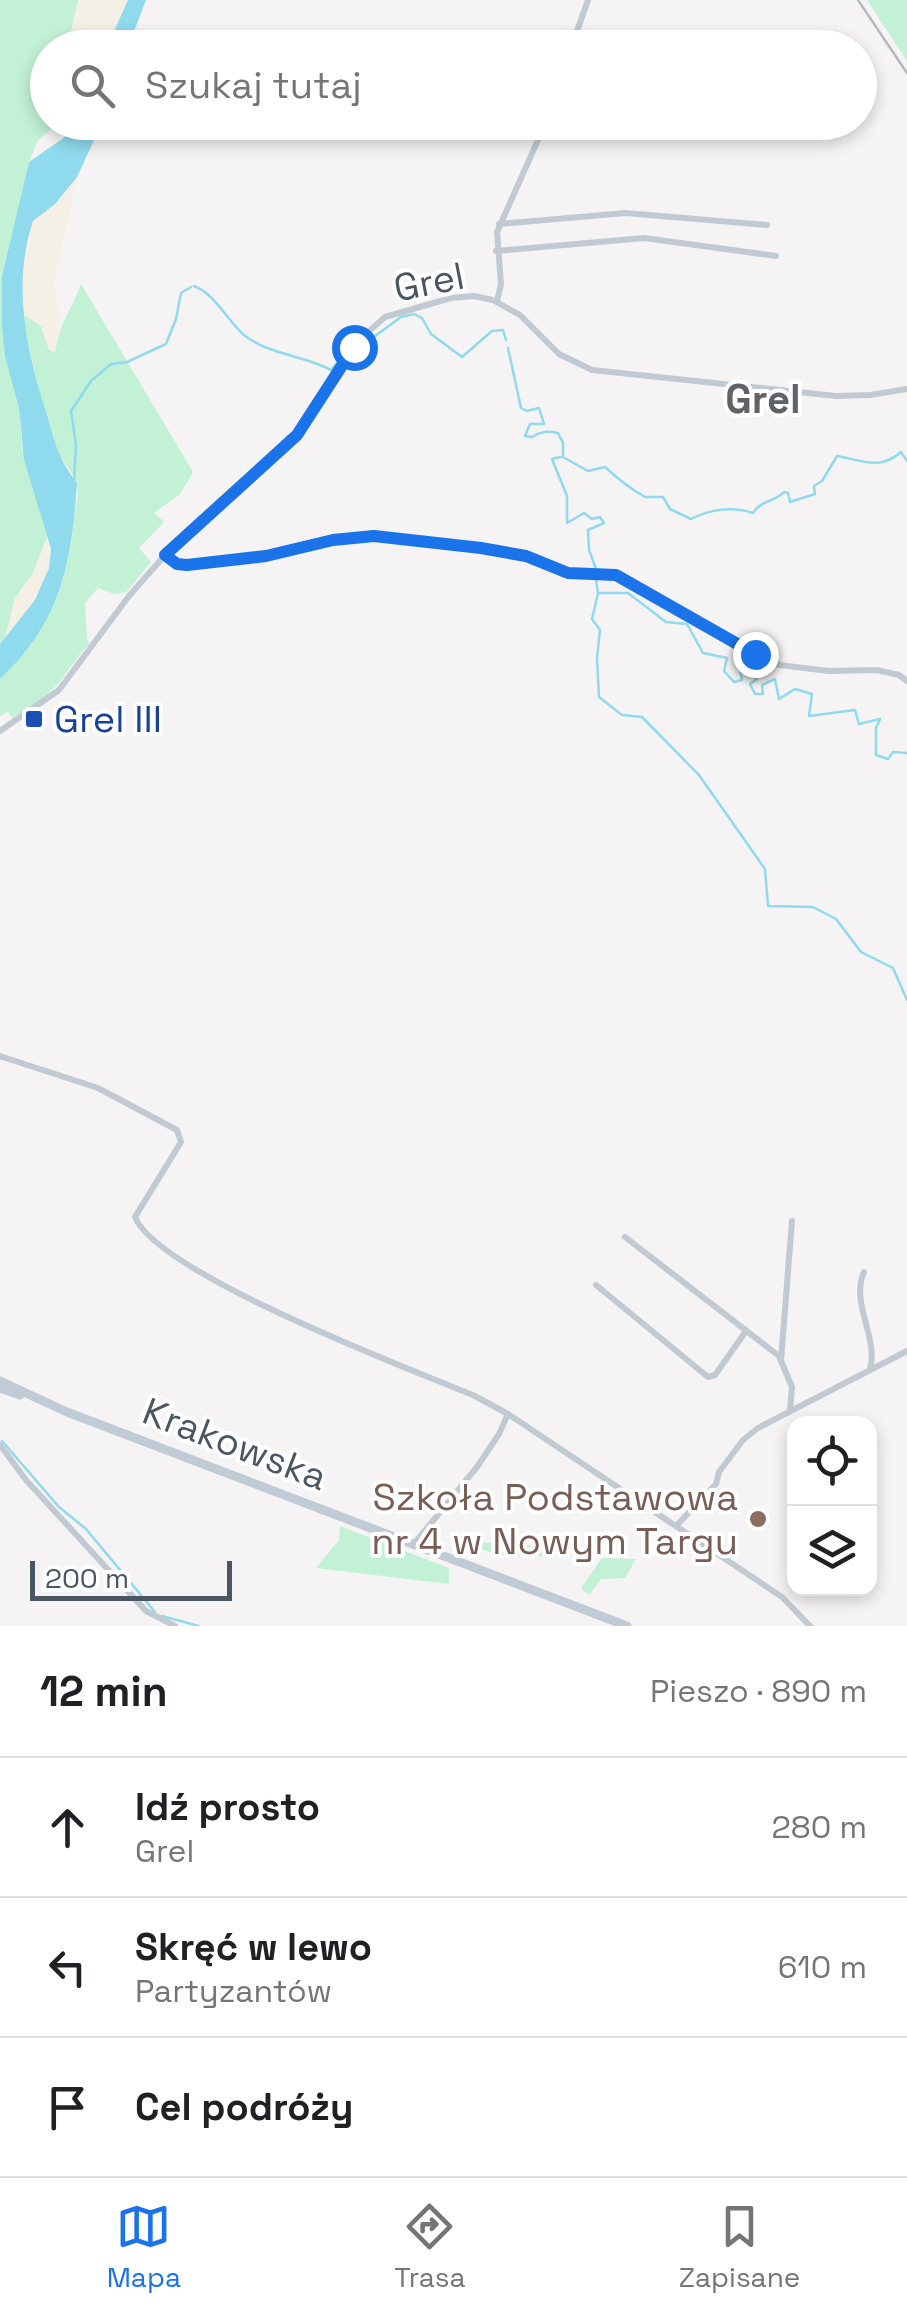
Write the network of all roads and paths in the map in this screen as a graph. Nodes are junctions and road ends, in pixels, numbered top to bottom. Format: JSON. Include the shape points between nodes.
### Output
{"nodes":[{"id":1,"x":588,"y":0,"type":"edge"},
{"id":2,"x":577,"y":30,"type":"edge"},
{"id":3,"x":538,"y":140,"type":"edge"},
{"id":4,"x":499,"y":224,"type":"junction"},
{"id":5,"x":767,"y":225,"type":"dead end"},
{"id":6,"x":496,"y":251,"type":"junction"},
{"id":7,"x":776,"y":256,"type":"dead end"},
{"id":8,"x":497,"y":301,"type":"junction"},
{"id":9,"x":907,"y":389,"type":"edge"},
{"id":10,"x":165,"y":555,"type":"junction"},
{"id":11,"x":907,"y":681,"type":"edge"},
{"id":12,"x":0,"y":731,"type":"edge"},
{"id":13,"x":0,"y":1056,"type":"edge"},
{"id":14,"x":792,"y":1221,"type":"dead end"},
{"id":15,"x":625,"y":1237,"type":"dead end"},
{"id":16,"x":864,"y":1272,"type":"dead end"},
{"id":17,"x":596,"y":1285,"type":"dead end"},
{"id":18,"x":746,"y":1331,"type":"junction"},
{"id":19,"x":907,"y":1350,"type":"edge"},
{"id":20,"x":781,"y":1362,"type":"junction"},
{"id":21,"x":870,"y":1370,"type":"junction"},
{"id":22,"x":0,"y":1384,"type":"edge"},
{"id":23,"x":790,"y":1411,"type":"junction"},
{"id":24,"x":508,"y":1414,"type":"junction"},
{"id":25,"x":0,"y":1445,"type":"edge"},
{"id":26,"x":676,"y":1526,"type":"junction"},
{"id":27,"x":414,"y":1544,"type":"junction"},
{"id":28,"x":175,"y":1626,"type":"edge"},
{"id":29,"x":627,"y":1626,"type":"edge"},
{"id":30,"x":810,"y":1626,"type":"edge"}],
"edges":[{"from":1,"to":2,"type":"street"},
{"from":3,"to":4,"type":"street"},
{"from":4,"to":5,"type":"street","via":[[625,212]]},
{"from":4,"to":6,"type":"street"},
{"from":6,"to":7,"type":"street","via":[[644,238]]},
{"from":6,"to":8,"type":"street"},
{"from":8,"to":9,"type":"street","name":"Grel","via":[[520,314],[559,354],[592,370],[836,396]]},
{"from":8,"to":10,"type":"street","name":"Grel","via":[[450,298],[378,321],[297,435]]},
{"from":10,"to":11,"type":"street","via":[[187,565],[374,536],[481,548],[568,573],[616,575],[779,665],[877,670]]},
{"from":10,"to":12,"type":"street","name":"Grel","via":[[59,690]]},
{"from":13,"to":24,"type":"street","via":[[115,1095],[174,1127],[181,1142],[136,1211],[151,1237],[262,1305]]},
{"from":14,"to":20,"type":"street"},
{"from":15,"to":18,"type":"street"},
{"from":16,"to":21,"type":"street"},
{"from":17,"to":18,"type":"street","via":[[708,1378]]},
{"from":18,"to":20,"type":"street"},
{"from":19,"to":21,"type":"street"},
{"from":20,"to":23,"type":"street","via":[[792,1387]]},
{"from":21,"to":23,"type":"street"},
{"from":22,"to":27,"type":"main road","name":"Krakowska"},
{"from":23,"to":26,"type":"street","via":[[743,1440],[716,1484]]},
{"from":24,"to":26,"type":"street"},
{"from":24,"to":27,"type":"street","via":[[477,1467]]},
{"from":25,"to":28,"type":"street","via":[[139,1603]]},
{"from":26,"to":30,"type":"street","via":[[782,1597]]},
{"from":27,"to":29,"type":"main road","name":"Krakowska"}]}
